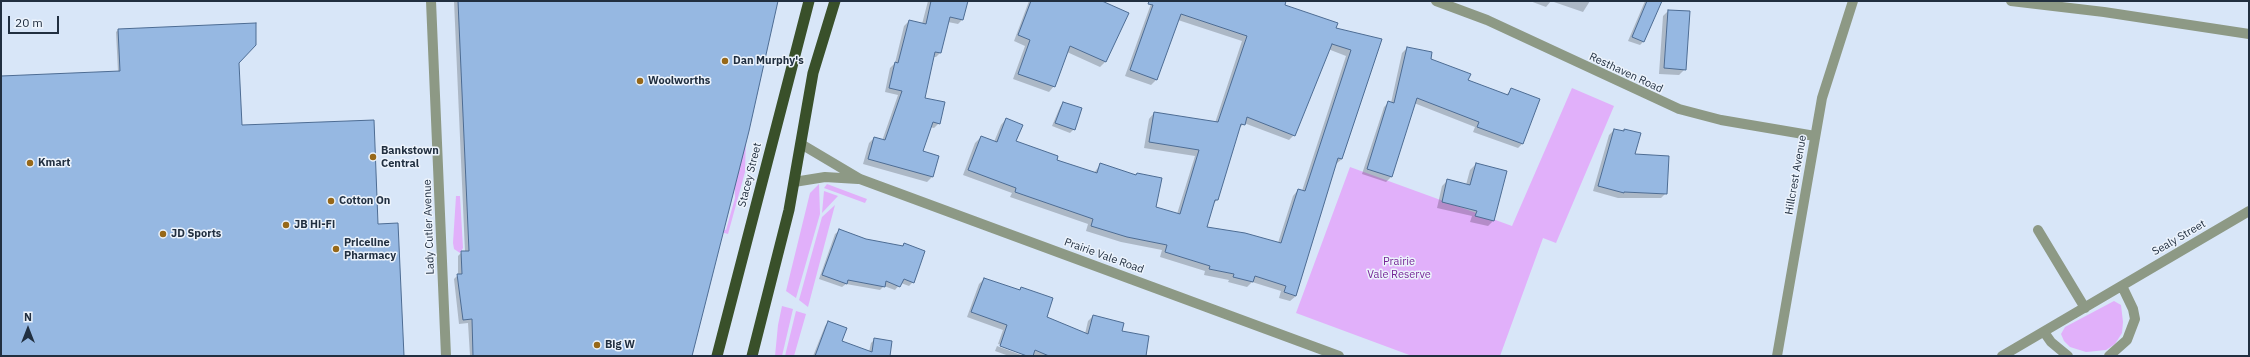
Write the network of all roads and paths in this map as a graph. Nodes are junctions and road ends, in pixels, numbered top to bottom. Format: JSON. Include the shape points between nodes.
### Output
{"nodes":[{"id":1,"x":432,"y":1,"type":"edge"},
{"id":2,"x":809,"y":1,"type":"edge"},
{"id":3,"x":835,"y":1,"type":"edge"},
{"id":4,"x":1436,"y":1,"type":"edge"},
{"id":5,"x":1853,"y":1,"type":"edge"},
{"id":6,"x":2011,"y":1,"type":"edge"},
{"id":7,"x":2249,"y":34,"type":"edge"},
{"id":8,"x":1815,"y":136,"type":"junction"},
{"id":9,"x":801,"y":144,"type":"junction"},
{"id":10,"x":860,"y":179,"type":"junction"},
{"id":11,"x":794,"y":182,"type":"junction"},
{"id":12,"x":2249,"y":212,"type":"edge"},
{"id":13,"x":2038,"y":230,"type":"dead end"},
{"id":14,"x":2122,"y":286,"type":"junction"},
{"id":15,"x":2085,"y":308,"type":"junction"},
{"id":16,"x":2044,"y":332,"type":"junction"},
{"id":17,"x":446,"y":356,"type":"edge"},
{"id":18,"x":717,"y":356,"type":"edge"},
{"id":19,"x":752,"y":356,"type":"edge"},
{"id":20,"x":1339,"y":356,"type":"edge"},
{"id":21,"x":1777,"y":356,"type":"edge"},
{"id":22,"x":2002,"y":356,"type":"edge"},
{"id":23,"x":2068,"y":356,"type":"edge"},
{"id":24,"x":2109,"y":356,"type":"edge"}],
"edges":[{"from":1,"to":17,"type":"street","name":"Lady Cutler Avenue"},
{"from":2,"to":18,"type":"highway","name":"Stacey Street"},
{"from":3,"to":9,"type":"highway","via":[[813,73]]},
{"from":4,"to":8,"type":"street","name":"Resthaven Road","via":[[1487,20],[1678,110]]},
{"from":5,"to":8,"type":"street","name":"Hillcrest Avenue","via":[[1822,98]]},
{"from":6,"to":7,"type":"street"},
{"from":8,"to":21,"type":"street","name":"Hillcrest Avenue"},
{"from":9,"to":10,"type":"street","name":"Prairie Vale Road"},
{"from":9,"to":11,"type":"highway"},
{"from":10,"to":11,"type":"street","name":"Prairie Vale Road","via":[[825,177]]},
{"from":10,"to":20,"type":"street","name":"Prairie Vale Road"},
{"from":11,"to":19,"type":"highway"},
{"from":12,"to":14,"type":"street","name":"Sealy Street"},
{"from":13,"to":15,"type":"street"},
{"from":14,"to":15,"type":"street","name":"Sealy Street"},
{"from":14,"to":24,"type":"street","via":[[2135,319],[2127,340]]},
{"from":15,"to":16,"type":"street","name":"Sealy Street"},
{"from":16,"to":22,"type":"street","name":"Sealy Street"},
{"from":16,"to":23,"type":"street","via":[[2051,342]]}]}
